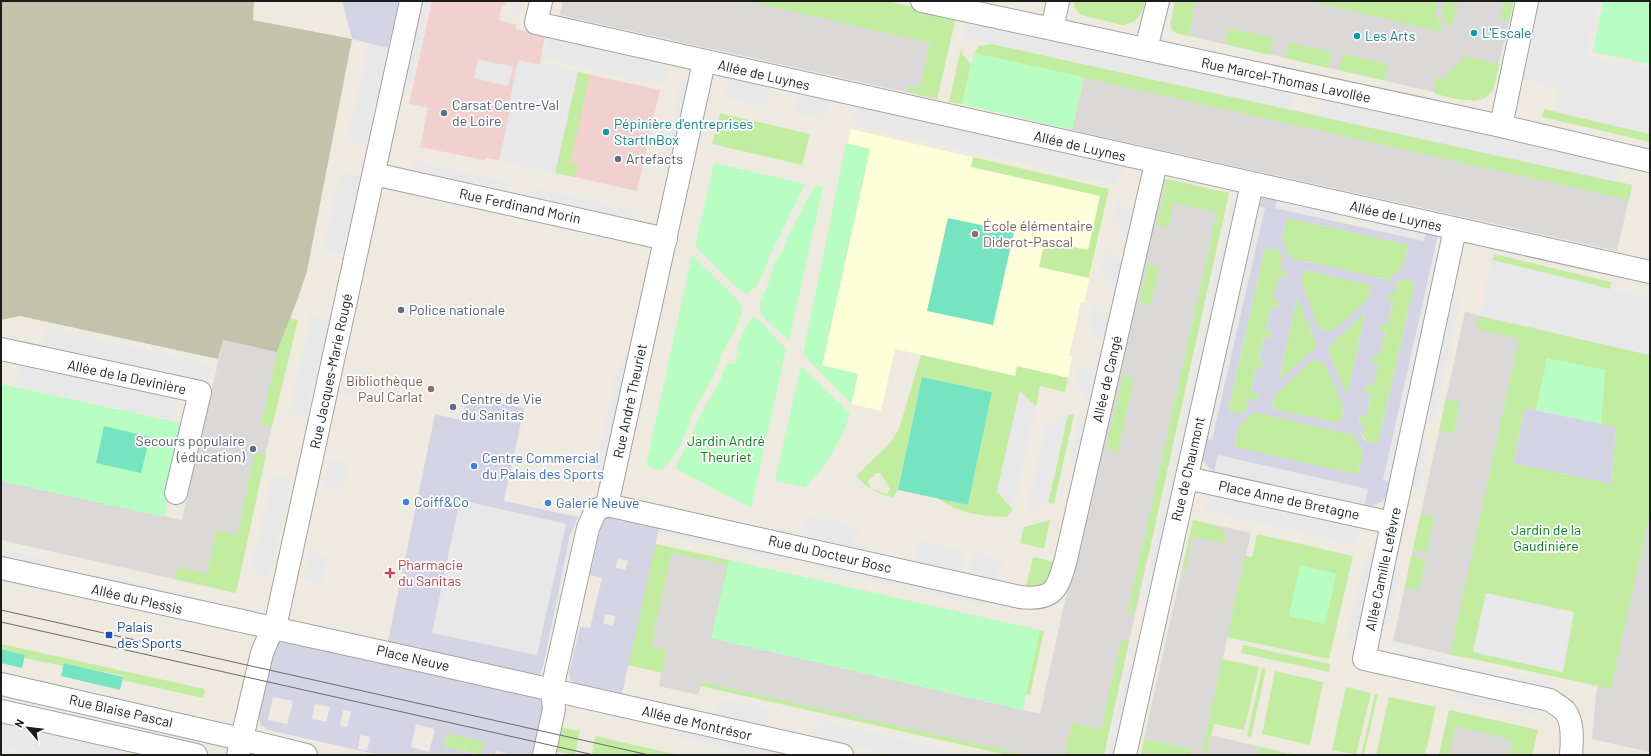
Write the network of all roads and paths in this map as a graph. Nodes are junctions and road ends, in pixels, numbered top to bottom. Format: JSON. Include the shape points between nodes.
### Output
{"nodes":[{"id":1,"x":411,"y":1,"type":"edge"},
{"id":2,"x":541,"y":1,"type":"edge"},
{"id":3,"x":922,"y":1,"type":"edge"},
{"id":4,"x":1058,"y":1,"type":"edge"},
{"id":5,"x":1158,"y":1,"type":"edge"},
{"id":6,"x":1527,"y":1,"type":"edge"},
{"id":7,"x":1052,"y":29,"type":"junction"},
{"id":8,"x":1146,"y":49,"type":"junction"},
{"id":9,"x":704,"y":62,"type":"junction"},
{"id":10,"x":1501,"y":126,"type":"junction"},
{"id":11,"x":1650,"y":161,"type":"edge"},
{"id":12,"x":1156,"y":163,"type":"junction"},
{"id":13,"x":374,"y":174,"type":"junction"},
{"id":14,"x":1252,"y":184,"type":"junction"},
{"id":15,"x":1456,"y":230,"type":"junction"},
{"id":16,"x":666,"y":238,"type":"junction"},
{"id":17,"x":1649,"y":268,"type":"edge"},
{"id":18,"x":1,"y":349,"type":"edge"},
{"id":19,"x":1187,"y":478,"type":"junction"},
{"id":20,"x":176,"y":492,"type":"dead end"},
{"id":21,"x":607,"y":505,"type":"junction"},
{"id":22,"x":1392,"y":523,"type":"junction"},
{"id":23,"x":1,"y":568,"type":"edge"},
{"id":24,"x":1052,"y":592,"type":"joint"},
{"id":25,"x":273,"y":628,"type":"junction"},
{"id":26,"x":1,"y":684,"type":"edge"},
{"id":27,"x":552,"y":689,"type":"junction"},
{"id":28,"x":1,"y":711,"type":"edge"},
{"id":29,"x":240,"y":747,"type":"edge"},
{"id":30,"x":196,"y":755,"type":"edge"},
{"id":31,"x":306,"y":755,"type":"edge"},
{"id":32,"x":544,"y":755,"type":"edge"},
{"id":33,"x":842,"y":755,"type":"edge"},
{"id":34,"x":1125,"y":755,"type":"edge"},
{"id":35,"x":1571,"y":755,"type":"edge"}],
"edges":[{"from":1,"to":13,"type":"street","name":"Rue Jacques-Marie Rougé"},
{"from":2,"to":9,"type":"street","name":"Allée de Luynes","via":[[536,23]]},
{"from":3,"to":7,"type":"street","name":"Rue Marcel-Thomas Lavollée"},
{"from":4,"to":7,"type":"street"},
{"from":5,"to":8,"type":"street"},
{"from":6,"to":10,"type":"street"},
{"from":7,"to":8,"type":"street","name":"Rue Marcel-Thomas Lavollée"},
{"from":8,"to":10,"type":"street","name":"Rue Marcel-Thomas Lavollée"},
{"from":9,"to":12,"type":"street","name":"Allée de Luynes"},
{"from":9,"to":16,"type":"street","name":"Rue André Theuriet"},
{"from":10,"to":11,"type":"street","name":"Rue Marcel-Thomas Lavollée"},
{"from":12,"to":14,"type":"street","name":"Allée de Luynes"},
{"from":12,"to":24,"type":"street","name":"Allée de Cangé","via":[[1066,559],[1058,584]]},
{"from":13,"to":16,"type":"street","name":"Rue Ferdinand Morin"},
{"from":13,"to":25,"type":"street","name":"Rue Jacques-Marie Rougé","via":[[280,606]]},
{"from":14,"to":15,"type":"street","name":"Allée de Luynes"},
{"from":14,"to":19,"type":"street","name":"Rue de Chaumont"},
{"from":15,"to":17,"type":"street","name":"Allée de Luynes"},
{"from":15,"to":22,"type":"street","name":"Allée Camille Lefèvre"},
{"from":16,"to":21,"type":"street","name":"Rue André Theuriet"},
{"from":18,"to":20,"type":"street","name":"Allée de la Devinière","via":[[200,392]]},
{"from":19,"to":22,"type":"street","name":"Place Anne de Bretagne"},
{"from":19,"to":34,"type":"street","name":"Rue de Chaumont"},
{"from":21,"to":24,"type":"street","name":"Rue du Docteur Bosc","via":[[1020,597],[1034,598]]},
{"from":21,"to":27,"type":"street","via":[[596,510],[588,528]]},
{"from":22,"to":35,"type":"street","name":"Allée Camille Lefèvre","via":[[1364,659],[1550,700],[1565,711],[1570,720]]},
{"from":23,"to":25,"type":"street","name":"Allée du Plessis"},
{"from":25,"to":27,"type":"street","name":"Place Neuve"},
{"from":25,"to":29,"type":"street","name":"Rue Jacques-Marie Rougé","via":[[262,653]]},
{"from":26,"to":29,"type":"street","name":"Rue Blaise Pascal"},
{"from":27,"to":32,"type":"street","via":[[554,709]]},
{"from":27,"to":33,"type":"street","name":"Allée de Montrésor"},
{"from":28,"to":30,"type":"street","name":"Rue Blaise Pascal"},
{"from":29,"to":31,"type":"street","name":"Rue Blaise Pascal"}]}
